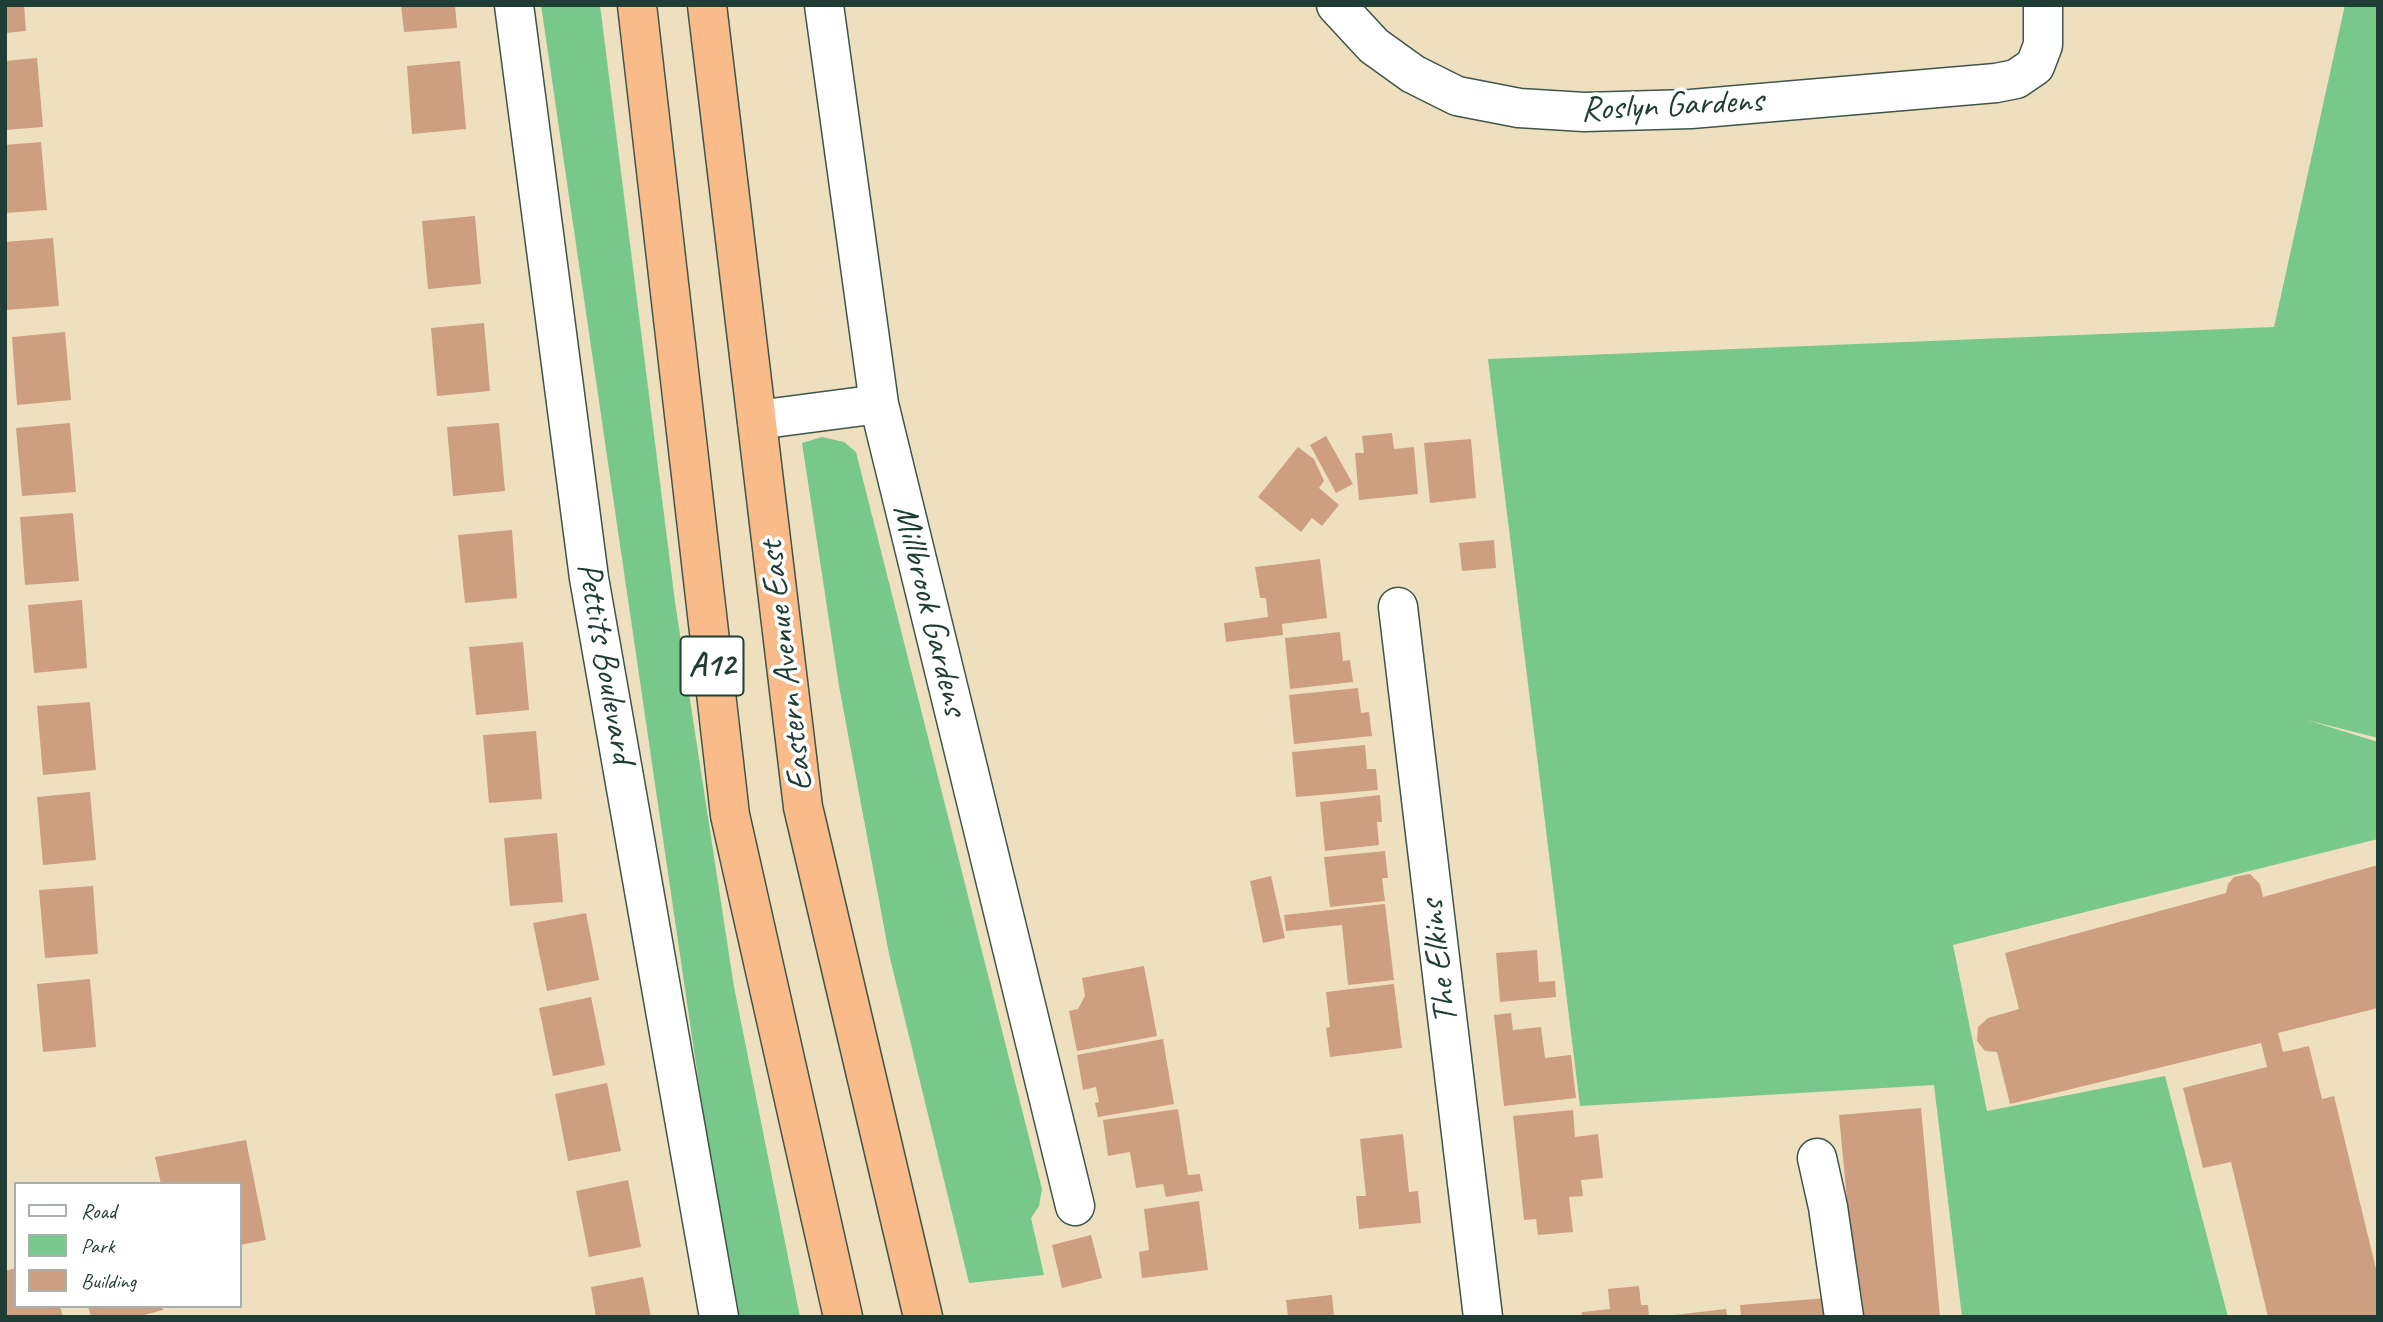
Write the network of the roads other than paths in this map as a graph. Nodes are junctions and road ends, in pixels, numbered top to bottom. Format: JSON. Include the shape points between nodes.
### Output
{"nodes":[{"id":1,"x":514,"y":5,"type":"edge"},
{"id":2,"x":636,"y":5,"type":"edge"},
{"id":3,"x":707,"y":5,"type":"edge"},
{"id":4,"x":824,"y":5,"type":"edge"},
{"id":5,"x":1336,"y":5,"type":"edge"},
{"id":6,"x":2043,"y":5,"type":"edge"},
{"id":7,"x":879,"y":404,"type":"junction"},
{"id":8,"x":757,"y":420,"type":"junction"},
{"id":9,"x":1398,"y":607,"type":"dead end"},
{"id":10,"x":1817,"y":1158,"type":"dead end"},
{"id":11,"x":1075,"y":1206,"type":"dead end"},
{"id":12,"x":719,"y":1317,"type":"edge"},
{"id":13,"x":843,"y":1317,"type":"edge"},
{"id":14,"x":923,"y":1317,"type":"edge"},
{"id":15,"x":1483,"y":1317,"type":"edge"},
{"id":16,"x":1844,"y":1317,"type":"edge"}],
"edges":[{"from":1,"to":12,"type":"street","name":"Pettits Boulevard","via":[[589,578]]},
{"from":2,"to":13,"type":"highway","name":"Eastern Avenue East","number":"A12","via":[[730,815]]},
{"from":3,"to":8,"type":"highway","name":"Eastern Avenue East","number":"A12"},
{"from":4,"to":7,"type":"street","name":"Millbrook Gardens"},
{"from":5,"to":6,"type":"street","name":"Roslyn Gardens","via":[[1374,46],[1413,74],[1457,96],[1519,108],[1584,112],[1705,107],[2016,79],[2035,66],[2043,45]]},
{"from":7,"to":8,"type":"street"},
{"from":7,"to":11,"type":"street","name":"Millbrook Gardens"},
{"from":8,"to":14,"type":"highway","name":"Eastern Avenue East","number":"A12","via":[[803,807]]},
{"from":9,"to":15,"type":"street","name":"The Elkins"},
{"from":10,"to":16,"type":"street"}]}
